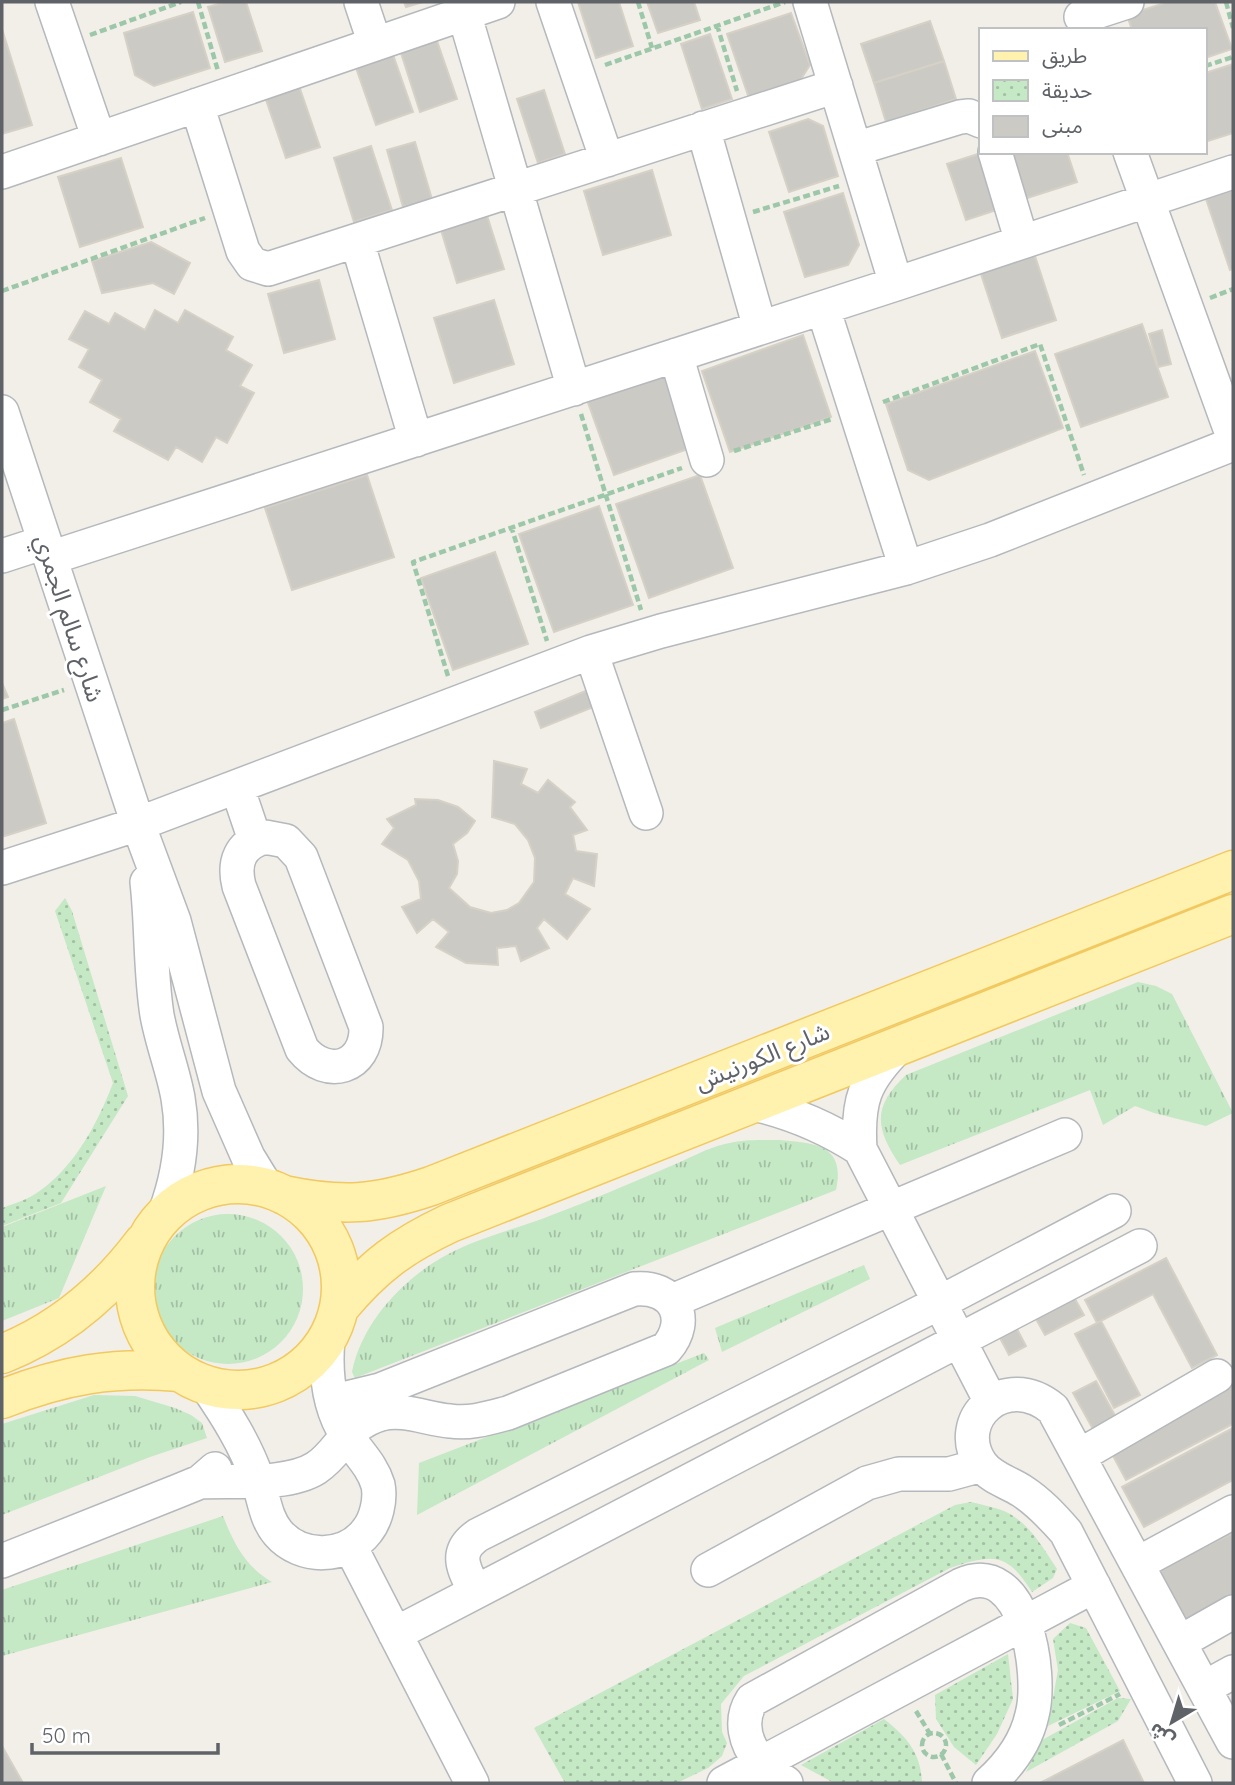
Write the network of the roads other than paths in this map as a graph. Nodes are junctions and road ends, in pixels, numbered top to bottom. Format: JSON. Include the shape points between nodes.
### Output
{"nodes":[{"id":1,"x":52,"y":2,"type":"edge"},
{"id":2,"x":361,"y":2,"type":"edge"},
{"id":3,"x":498,"y":2,"type":"edge"},
{"id":4,"x":553,"y":2,"type":"edge"},
{"id":5,"x":810,"y":2,"type":"edge"},
{"id":6,"x":1127,"y":2,"type":"edge"},
{"id":7,"x":464,"y":13,"type":"junction"},
{"id":8,"x":1080,"y":16,"type":"edge"},
{"id":9,"x":375,"y":44,"type":"junction"},
{"id":10,"x":836,"y":86,"type":"junction"},
{"id":11,"x":211,"y":100,"type":"junction"},
{"id":12,"x":979,"y":120,"type":"edge"},
{"id":13,"x":703,"y":128,"type":"junction"},
{"id":14,"x":99,"y":139,"type":"junction"},
{"id":15,"x":996,"y":154,"type":"edge"},
{"id":16,"x":1131,"y":154,"type":"edge"},
{"id":17,"x":607,"y":160,"type":"junction"},
{"id":18,"x":859,"y":163,"type":"junction"},
{"id":19,"x":2,"y":172,"type":"edge"},
{"id":20,"x":1233,"y":172,"type":"edge"},
{"id":21,"x":516,"y":189,"type":"junction"},
{"id":22,"x":1147,"y":199,"type":"junction"},
{"id":23,"x":357,"y":241,"type":"junction"},
{"id":24,"x":1023,"y":242,"type":"junction"},
{"id":25,"x":896,"y":284,"type":"junction"},
{"id":26,"x":823,"y":308,"type":"junction"},
{"id":27,"x":760,"y":328,"type":"junction"},
{"id":28,"x":676,"y":355,"type":"junction"},
{"id":29,"x":574,"y":388,"type":"junction"},
{"id":30,"x":2,"y":412,"type":"edge"},
{"id":31,"x":1233,"y":437,"type":"edge"},
{"id":32,"x":416,"y":440,"type":"junction"},
{"id":33,"x":1233,"y":444,"type":"edge"},
{"id":34,"x":707,"y":460,"type":"road end"},
{"id":35,"x":48,"y":550,"type":"junction"},
{"id":36,"x":2,"y":556,"type":"edge"},
{"id":37,"x":906,"y":568,"type":"junction"},
{"id":38,"x":591,"y":652,"type":"junction"},
{"id":39,"x":237,"y":787,"type":"junction"},
{"id":40,"x":646,"y":813,"type":"dead end"},
{"id":41,"x":138,"y":824,"type":"junction"},
{"id":42,"x":255,"y":840,"type":"junction"},
{"id":43,"x":2,"y":868,"type":"edge"},
{"id":44,"x":1233,"y":870,"type":"edge"},
{"id":45,"x":1233,"y":894,"type":"edge"},
{"id":46,"x":1233,"y":914,"type":"edge"},
{"id":47,"x":1131,"y":955,"type":"junction"},
{"id":48,"x":909,"y":998,"type":"junction"},
{"id":49,"x":898,"y":1047,"type":"junction"},
{"id":50,"x":754,"y":1104,"type":"junction"},
{"id":51,"x":1065,"y":1135,"type":"dead end"},
{"id":52,"x":860,"y":1149,"type":"junction"},
{"id":53,"x":275,"y":1192,"type":"junction"},
{"id":54,"x":891,"y":1208,"type":"junction"},
{"id":55,"x":1114,"y":1211,"type":"dead end"},
{"id":56,"x":156,"y":1226,"type":"junction"},
{"id":57,"x":1140,"y":1246,"type":"dead end"},
{"id":58,"x":672,"y":1301,"type":"junction"},
{"id":59,"x":940,"y":1303,"type":"junction"},
{"id":60,"x":334,"y":1323,"type":"junction"},
{"id":61,"x":959,"y":1341,"type":"junction"},
{"id":62,"x":2,"y":1354,"type":"edge"},
{"id":63,"x":1217,"y":1377,"type":"dead end"},
{"id":64,"x":193,"y":1379,"type":"junction"},
{"id":65,"x":331,"y":1397,"type":"junction"},
{"id":66,"x":2,"y":1399,"type":"edge"},
{"id":67,"x":991,"y":1402,"type":"junction"},
{"id":68,"x":233,"y":1426,"type":"junction"},
{"id":69,"x":346,"y":1435,"type":"junction"},
{"id":70,"x":1079,"y":1456,"type":"junction"},
{"id":71,"x":982,"y":1465,"type":"junction"},
{"id":72,"x":258,"y":1479,"type":"junction"},
{"id":73,"x":200,"y":1482,"type":"junction"},
{"id":74,"x":1233,"y":1512,"type":"edge"},
{"id":75,"x":350,"y":1546,"type":"junction"},
{"id":76,"x":2,"y":1561,"type":"edge"},
{"id":77,"x":1137,"y":1563,"type":"junction"},
{"id":78,"x":708,"y":1570,"type":"dead end"},
{"id":79,"x":1094,"y":1586,"type":"junction"},
{"id":80,"x":475,"y":1592,"type":"junction"},
{"id":81,"x":1233,"y":1612,"type":"edge"},
{"id":82,"x":1024,"y":1623,"type":"junction"},
{"id":83,"x":395,"y":1634,"type":"junction"},
{"id":84,"x":1180,"y":1643,"type":"junction"},
{"id":85,"x":1233,"y":1672,"type":"edge"},
{"id":86,"x":1204,"y":1688,"type":"junction"},
{"id":87,"x":1233,"y":1742,"type":"edge"},
{"id":88,"x":760,"y":1763,"type":"junction"},
{"id":89,"x":465,"y":1781,"type":"edge"},
{"id":90,"x":724,"y":1783,"type":"edge"},
{"id":91,"x":786,"y":1783,"type":"edge"},
{"id":92,"x":989,"y":1783,"type":"edge"},
{"id":93,"x":1195,"y":1783,"type":"edge"}],
"edges":[{"from":1,"to":14,"type":"street"},
{"from":2,"to":9,"type":"street"},
{"from":3,"to":7,"type":"street"},
{"from":4,"to":17,"type":"street"},
{"from":5,"to":10,"type":"street"},
{"from":6,"to":8,"type":"street"},
{"from":7,"to":9,"type":"street"},
{"from":7,"to":21,"type":"street"},
{"from":9,"to":11,"type":"street"},
{"from":10,"to":13,"type":"street"},
{"from":10,"to":18,"type":"street"},
{"from":11,"to":14,"type":"street"},
{"from":11,"to":23,"type":"street","via":[[229,209],[246,258],[260,268],[275,267]]},
{"from":12,"to":18,"type":"street","via":[[961,117]]},
{"from":13,"to":17,"type":"street"},
{"from":13,"to":27,"type":"street"},
{"from":14,"to":19,"type":"street"},
{"from":15,"to":24,"type":"street"},
{"from":16,"to":22,"type":"street"},
{"from":17,"to":21,"type":"street"},
{"from":18,"to":25,"type":"street"},
{"from":20,"to":22,"type":"street"},
{"from":21,"to":23,"type":"street"},
{"from":21,"to":29,"type":"street"},
{"from":22,"to":24,"type":"street"},
{"from":22,"to":31,"type":"street"},
{"from":23,"to":32,"type":"street"},
{"from":24,"to":25,"type":"street"},
{"from":25,"to":26,"type":"street"},
{"from":26,"to":27,"type":"street"},
{"from":26,"to":37,"type":"street"},
{"from":27,"to":28,"type":"street"},
{"from":28,"to":29,"type":"street"},
{"from":28,"to":34,"type":"street"},
{"from":29,"to":32,"type":"street"},
{"from":30,"to":35,"type":"street","name":"شارع سالم الجمري"},
{"from":32,"to":35,"type":"street"},
{"from":33,"to":37,"type":"street","via":[[990,540]]},
{"from":35,"to":36,"type":"street"},
{"from":35,"to":41,"type":"street","name":"شارع سالم الجمري"},
{"from":37,"to":38,"type":"street"},
{"from":38,"to":39,"type":"street"},
{"from":38,"to":40,"type":"street"},
{"from":39,"to":41,"type":"street"},
{"from":39,"to":42,"type":"street"},
{"from":41,"to":43,"type":"street"},
{"from":41,"to":53,"type":"street","name":"شارع سالم الجمري","via":[[174,921],[219,1091],[248,1157]]},
{"from":41,"to":56,"type":"street","name":"شارع سالم الجمري","via":[[151,915],[157,1014],[181,1126],[175,1185]]},
{"from":42,"to":42,"type":"street","via":[[237,860],[236,873],[302,1049],[317,1064],[349,1063],[363,1048],[366,1027],[301,857],[286,841]]},
{"from":44,"to":48,"type":"main road","name":"شارع الكورنيش"},
{"from":45,"to":47,"type":"main road","via":[[1165,923]]},
{"from":46,"to":47,"type":"main road","name":"شارع الكورنيش"},
{"from":47,"to":49,"type":"main road","name":"شارع الكورنيش"},
{"from":48,"to":50,"type":"main road","via":[[862,1030],[759,1076],[752,1089]]},
{"from":48,"to":53,"type":"main road","name":"شارع الكورنيش","via":[[396,1198],[320,1203]]},
{"from":49,"to":50,"type":"main road","name":"شارع الكورنيش"},
{"from":49,"to":52,"type":"street","via":[[877,1067],[864,1093],[858,1121]]},
{"from":50,"to":52,"type":"street","via":[[810,1120]]},
{"from":50,"to":60,"type":"main road","name":"شارع الكورنيش","via":[[418,1238],[362,1281]]},
{"from":51,"to":54,"type":"street"},
{"from":52,"to":54,"type":"street"},
{"from":53,"to":56,"type":"main road","via":[[240,1184],[213,1187],[187,1197]]},
{"from":53,"to":60,"type":"main road","via":[[311,1214],[330,1242],[341,1274]]},
{"from":54,"to":58,"type":"street"},
{"from":54,"to":59,"type":"street"},
{"from":55,"to":59,"type":"street"},
{"from":56,"to":62,"type":"main road","via":[[99,1293],[40,1336]]},
{"from":56,"to":64,"type":"main road","via":[[136,1267],[135,1297],[142,1326],[158,1352]]},
{"from":57,"to":61,"type":"street"},
{"from":58,"to":65,"type":"street","via":[[648,1287],[634,1289],[380,1390],[356,1397]]},
{"from":58,"to":69,"type":"street","via":[[679,1326],[666,1349],[654,1356],[481,1420],[453,1422],[405,1412],[383,1413]]},
{"from":59,"to":61,"type":"street"},
{"from":59,"to":80,"type":"street","via":[[478,1535],[468,1542],[462,1563]]},
{"from":60,"to":64,"type":"main road","via":[[306,1365],[275,1384],[241,1390]]},
{"from":60,"to":65,"type":"street","via":[[327,1378]]},
{"from":61,"to":67,"type":"street"},
{"from":61,"to":80,"type":"street"},
{"from":63,"to":70,"type":"street"},
{"from":64,"to":66,"type":"main road","via":[[148,1369],[85,1373]]},
{"from":64,"to":68,"type":"street"},
{"from":65,"to":69,"type":"street"},
{"from":67,"to":70,"type":"street","via":[[1023,1393],[1044,1401]]},
{"from":67,"to":71,"type":"street","via":[[974,1432],[973,1444]]},
{"from":68,"to":72,"type":"street"},
{"from":68,"to":73,"type":"street","via":[[224,1458]]},
{"from":69,"to":72,"type":"street","via":[[317,1467],[303,1474]]},
{"from":69,"to":75,"type":"street","via":[[370,1466],[379,1488],[377,1511],[367,1531]]},
{"from":70,"to":77,"type":"street"},
{"from":71,"to":78,"type":"street","via":[[949,1474],[899,1474],[867,1483]]},
{"from":71,"to":79,"type":"street","via":[[1052,1516],[1066,1532]]},
{"from":72,"to":73,"type":"street"},
{"from":72,"to":75,"type":"street","via":[[268,1516],[293,1546],[312,1553],[332,1553]]},
{"from":73,"to":76,"type":"street"},
{"from":74,"to":77,"type":"street"},
{"from":75,"to":83,"type":"street"},
{"from":77,"to":84,"type":"street"},
{"from":79,"to":82,"type":"street"},
{"from":79,"to":93,"type":"street"},
{"from":80,"to":83,"type":"street"},
{"from":81,"to":84,"type":"street"},
{"from":82,"to":88,"type":"street"},
{"from":82,"to":88,"type":"street","via":[[1010,1596],[993,1582],[971,1580],[961,1585],[752,1700],[743,1723]]},
{"from":82,"to":92,"type":"street","via":[[1034,1653],[1032,1715],[1021,1744]]},
{"from":83,"to":89,"type":"street"},
{"from":84,"to":86,"type":"street"},
{"from":85,"to":86,"type":"street"},
{"from":86,"to":87,"type":"street"},
{"from":88,"to":90,"type":"street"},
{"from":88,"to":91,"type":"street"}]}
